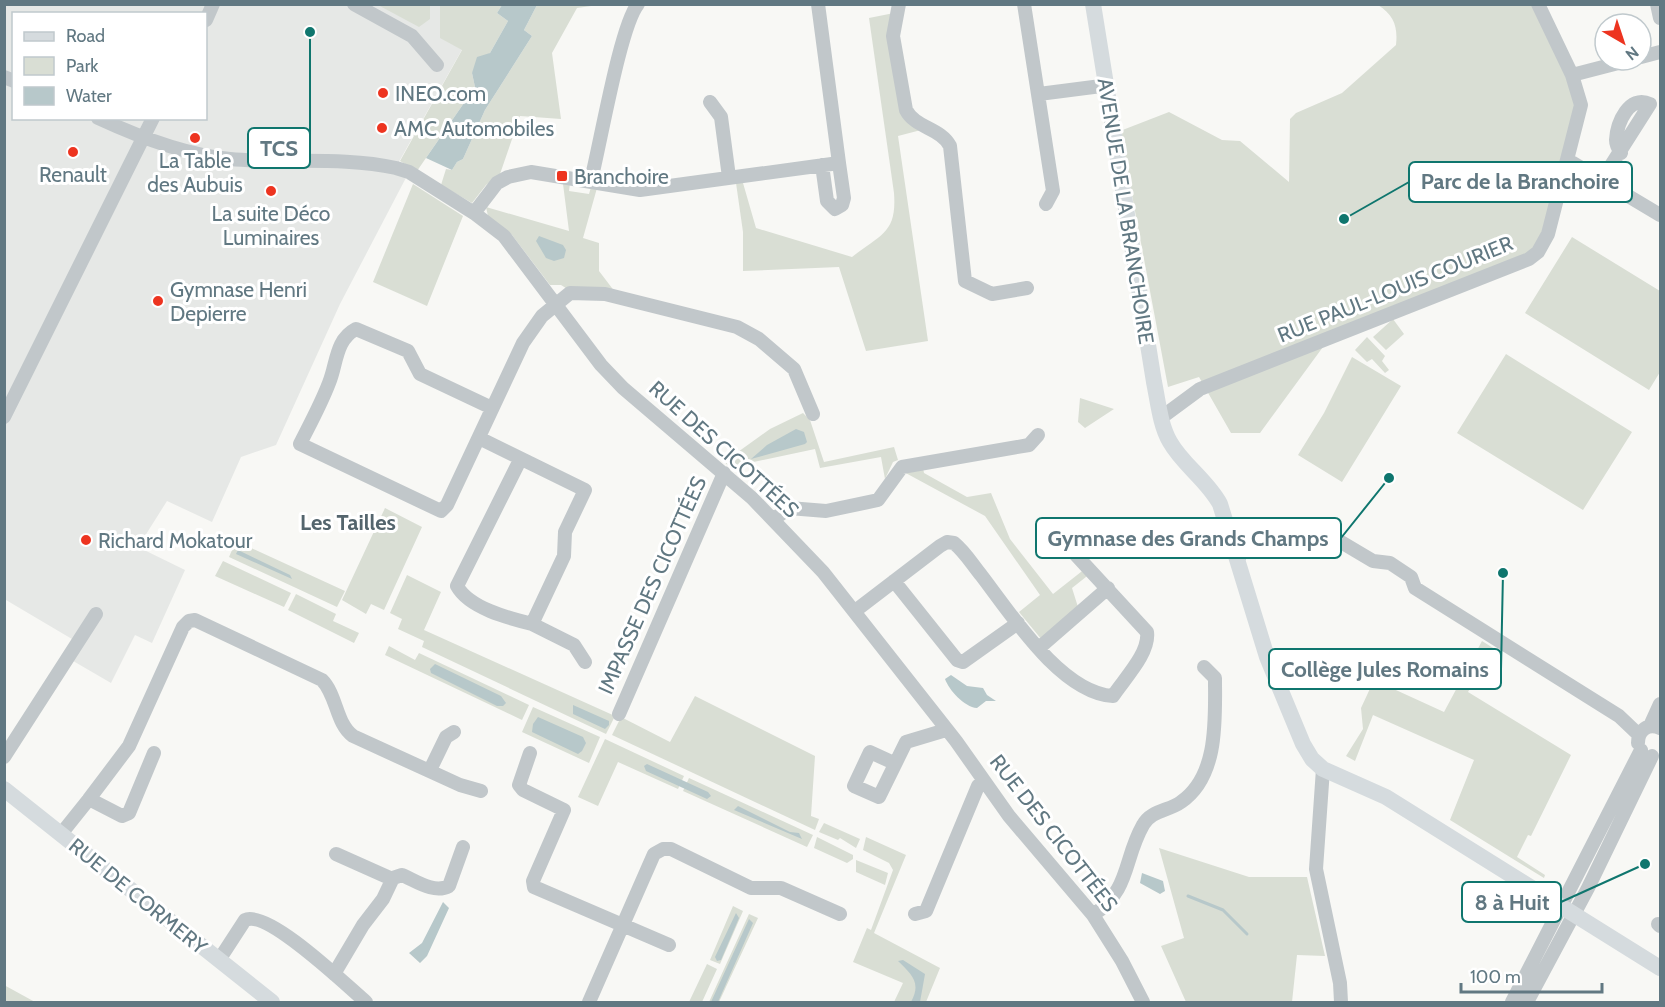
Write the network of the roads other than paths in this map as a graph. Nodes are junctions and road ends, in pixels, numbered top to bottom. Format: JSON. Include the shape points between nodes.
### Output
{"nodes":[{"id":1,"x":354,"y":4,"type":"edge"},
{"id":2,"x":638,"y":4,"type":"edge"},
{"id":3,"x":818,"y":4,"type":"edge"},
{"id":4,"x":899,"y":4,"type":"edge"},
{"id":5,"x":1024,"y":4,"type":"edge"},
{"id":6,"x":1093,"y":4,"type":"edge"},
{"id":7,"x":1538,"y":4,"type":"edge"},
{"id":8,"x":1658,"y":4,"type":"edge"},
{"id":9,"x":1660,"y":18,"type":"edge"},
{"id":10,"x":437,"y":64,"type":"dead end"},
{"id":11,"x":1593,"y":70,"type":"edge"},
{"id":12,"x":1572,"y":75,"type":"junction"},
{"id":13,"x":1107,"y":85,"type":"junction"},
{"id":14,"x":1039,"y":94,"type":"junction"},
{"id":15,"x":710,"y":102,"type":"dead end"},
{"id":16,"x":103,"y":120,"type":"edge"},
{"id":17,"x":152,"y":120,"type":"edge"},
{"id":18,"x":144,"y":135,"type":"junction"},
{"id":19,"x":1621,"y":153,"type":"dead end"},
{"id":20,"x":1568,"y":160,"type":"junction"},
{"id":21,"x":839,"y":163,"type":"junction"},
{"id":22,"x":822,"y":165,"type":"junction"},
{"id":23,"x":729,"y":177,"type":"junction"},
{"id":24,"x":1604,"y":178,"type":"junction"},
{"id":25,"x":591,"y":180,"type":"junction"},
{"id":26,"x":1046,"y":204,"type":"dead end"},
{"id":27,"x":1660,"y":212,"type":"edge"},
{"id":28,"x":474,"y":213,"type":"junction"},
{"id":29,"x":1027,"y":288,"type":"dead end"},
{"id":30,"x":555,"y":305,"type":"junction"},
{"id":31,"x":492,"y":408,"type":"junction"},
{"id":32,"x":813,"y":414,"type":"dead end"},
{"id":33,"x":4,"y":417,"type":"edge"},
{"id":34,"x":1162,"y":417,"type":"junction"},
{"id":35,"x":1038,"y":435,"type":"dead end"},
{"id":36,"x":479,"y":438,"type":"junction"},
{"id":37,"x":520,"y":460,"type":"junction"},
{"id":38,"x":724,"y":473,"type":"junction"},
{"id":39,"x":774,"y":519,"type":"junction"},
{"id":40,"x":1064,"y":542,"type":"dead end"},
{"id":41,"x":1238,"y":559,"type":"junction"},
{"id":42,"x":894,"y":581,"type":"junction"},
{"id":43,"x":1107,"y":588,"type":"junction"},
{"id":44,"x":855,"y":611,"type":"junction"},
{"id":45,"x":96,"y":614,"type":"dead end"},
{"id":46,"x":1018,"y":623,"type":"junction"},
{"id":47,"x":532,"y":624,"type":"junction"},
{"id":48,"x":1039,"y":648,"type":"junction"},
{"id":49,"x":585,"y":662,"type":"dead end"},
{"id":50,"x":1204,"y":667,"type":"dead end"},
{"id":51,"x":1660,"y":704,"type":"edge"},
{"id":52,"x":619,"y":714,"type":"dead end"},
{"id":53,"x":1655,"y":727,"type":"edge"},
{"id":54,"x":946,"y":730,"type":"junction"},
{"id":55,"x":454,"y":732,"type":"dead end"},
{"id":56,"x":1639,"y":735,"type":"junction"},
{"id":57,"x":154,"y":753,"type":"dead end"},
{"id":58,"x":530,"y":753,"type":"dead end"},
{"id":59,"x":1651,"y":753,"type":"edge"},
{"id":60,"x":4,"y":757,"type":"edge"},
{"id":61,"x":894,"y":763,"type":"dead end"},
{"id":62,"x":1323,"y":769,"type":"junction"},
{"id":63,"x":430,"y":770,"type":"junction"},
{"id":64,"x":984,"y":781,"type":"junction"},
{"id":65,"x":4,"y":789,"type":"edge"},
{"id":66,"x":481,"y":791,"type":"dead end"},
{"id":67,"x":89,"y":799,"type":"junction"},
{"id":68,"x":61,"y":834,"type":"junction"},
{"id":69,"x":463,"y":847,"type":"dead end"},
{"id":70,"x":336,"y":854,"type":"dead end"},
{"id":71,"x":392,"y":879,"type":"junction"},
{"id":72,"x":1567,"y":910,"type":"junction"},
{"id":73,"x":840,"y":914,"type":"dead end"},
{"id":74,"x":915,"y":914,"type":"dead end"},
{"id":75,"x":1093,"y":915,"type":"junction"},
{"id":76,"x":624,"y":926,"type":"junction"},
{"id":77,"x":669,"y":945,"type":"dead end"},
{"id":78,"x":219,"y":960,"type":"junction"},
{"id":79,"x":1660,"y":968,"type":"edge"},
{"id":80,"x":334,"y":974,"type":"junction"},
{"id":81,"x":272,"y":1002,"type":"edge"},
{"id":82,"x":366,"y":1002,"type":"edge"},
{"id":83,"x":588,"y":1002,"type":"edge"},
{"id":84,"x":1143,"y":1002,"type":"edge"},
{"id":85,"x":1341,"y":1002,"type":"edge"},
{"id":86,"x":1512,"y":1002,"type":"edge"},
{"id":87,"x":1527,"y":1002,"type":"edge"}],
"edges":[{"from":1,"to":10,"type":"street","via":[[412,36]]},
{"from":2,"to":25,"type":"street","via":[[629,20]]},
{"from":3,"to":21,"type":"street"},
{"from":4,"to":29,"type":"street","via":[[893,36],[906,110],[950,146],[965,281],[992,294]]},
{"from":5,"to":14,"type":"street"},
{"from":6,"to":13,"type":"main road","name":"AVENUE DE LA BRANCHOIRE"},
{"from":7,"to":12,"type":"street","name":"RUE PAUL-LOUIS COURIER"},
{"from":8,"to":9,"type":"street"},
{"from":11,"to":12,"type":"street"},
{"from":12,"to":20,"type":"street","name":"RUE PAUL-LOUIS COURIER","via":[[1581,105]]},
{"from":13,"to":14,"type":"street"},
{"from":13,"to":34,"type":"main road","name":"AVENUE DE LA BRANCHOIRE"},
{"from":14,"to":26,"type":"street","via":[[1053,191]]},
{"from":15,"to":23,"type":"street","via":[[721,117]]},
{"from":16,"to":18,"type":"street","name":"RUE DES CICOTTÉES"},
{"from":17,"to":18,"type":"street"},
{"from":18,"to":28,"type":"street","name":"RUE DES CICOTTÉES","via":[[185,151],[218,158],[396,168],[409,172]]},
{"from":18,"to":33,"type":"street"},
{"from":19,"to":24,"type":"street"},
{"from":20,"to":24,"type":"street"},
{"from":20,"to":34,"type":"street","name":"RUE PAUL-LOUIS COURIER","via":[[1548,234],[1529,259],[1200,389]]},
{"from":21,"to":22,"type":"street"},
{"from":21,"to":22,"type":"street","via":[[844,198],[838,208],[828,204]]},
{"from":22,"to":23,"type":"street"},
{"from":23,"to":25,"type":"street","via":[[640,190]]},
{"from":24,"to":27,"type":"street"},
{"from":25,"to":28,"type":"street","via":[[531,172],[518,174],[497,183]]},
{"from":28,"to":30,"type":"street","name":"RUE DES CICOTTÉES","via":[[516,250]]},
{"from":30,"to":31,"type":"street","via":[[523,343]]},
{"from":30,"to":32,"type":"street","via":[[570,293],[605,294],[737,327],[759,339],[794,369]]},
{"from":30,"to":38,"type":"street","name":"RUE DES CICOTTÉES","via":[[623,388]]},
{"from":31,"to":36,"type":"street"},
{"from":31,"to":36,"type":"street","via":[[420,374],[408,351],[356,329],[345,338],[332,364],[330,380],[300,444],[441,511]]},
{"from":34,"to":41,"type":"main road","name":"AVENUE DE LA BRANCHOIRE","via":[[1171,444],[1213,490]]},
{"from":35,"to":39,"type":"street","via":[[1029,445],[902,466],[878,500],[826,511],[789,508]]},
{"from":36,"to":37,"type":"street"},
{"from":37,"to":47,"type":"street","via":[[585,490],[565,532],[564,556]]},
{"from":37,"to":47,"type":"street","via":[[457,586],[464,597]]},
{"from":38,"to":39,"type":"street","name":"RUE DES CICOTTÉES"},
{"from":38,"to":52,"type":"street","name":"IMPASSE DES CICOTTÉES"},
{"from":39,"to":44,"type":"street","name":"RUE DES CICOTTÉES"},
{"from":40,"to":43,"type":"street"},
{"from":41,"to":56,"type":"street","via":[[1247,543],[1303,527],[1320,528],[1373,561],[1389,563],[1411,577],[1415,588],[1619,716]]},
{"from":41,"to":62,"type":"main road","name":"AVENUE DE LA BRANCHOIRE","via":[[1271,667],[1306,752]]},
{"from":42,"to":44,"type":"street"},
{"from":42,"to":46,"type":"street","via":[[957,660],[963,662]]},
{"from":42,"to":46,"type":"street","via":[[940,546],[954,543]]},
{"from":43,"to":48,"type":"street"},
{"from":43,"to":48,"type":"street","via":[[1141,623],[1148,638],[1113,696],[1083,688]]},
{"from":44,"to":54,"type":"street","name":"RUE DES CICOTTÉES"},
{"from":45,"to":60,"type":"street"},
{"from":46,"to":48,"type":"street"},
{"from":47,"to":49,"type":"street","via":[[574,645]]},
{"from":50,"to":75,"type":"street","via":[[1215,678],[1215,720],[1212,750],[1204,772],[1185,800],[1155,813],[1145,822],[1117,894]]},
{"from":51,"to":53,"type":"street"},
{"from":53,"to":56,"type":"street"},
{"from":54,"to":61,"type":"street","via":[[906,742]]},
{"from":54,"to":64,"type":"street","name":"RUE DES CICOTTÉES"},
{"from":55,"to":63,"type":"street","via":[[446,737]]},
{"from":56,"to":59,"type":"street"},
{"from":57,"to":67,"type":"street","via":[[125,816]]},
{"from":58,"to":76,"type":"street","via":[[519,785],[564,810],[532,881],[534,887]]},
{"from":59,"to":72,"type":"street"},
{"from":62,"to":72,"type":"main road","via":[[1386,797]]},
{"from":62,"to":85,"type":"street","via":[[1316,869]]},
{"from":63,"to":66,"type":"street"},
{"from":63,"to":67,"type":"street","via":[[349,733],[331,691],[318,677],[195,620],[183,627],[129,746]]},
{"from":64,"to":74,"type":"street","via":[[978,786],[926,911]]},
{"from":64,"to":75,"type":"street","name":"RUE DES CICOTTÉES","via":[[1025,837]]},
{"from":65,"to":68,"type":"main road","name":"RUE DE CORMERY"},
{"from":67,"to":68,"type":"street"},
{"from":68,"to":78,"type":"main road","name":"RUE DE CORMERY"},
{"from":69,"to":71,"type":"street","via":[[446,888],[433,888],[402,875]]},
{"from":70,"to":71,"type":"street"},
{"from":71,"to":80,"type":"street"},
{"from":72,"to":79,"type":"main road"},
{"from":72,"to":86,"type":"street"},
{"from":72,"to":87,"type":"street"},
{"from":73,"to":76,"type":"street","via":[[781,888],[751,888],[667,848],[654,854]]},
{"from":75,"to":84,"type":"street","name":"RUE DES CICOTTÉES"},
{"from":76,"to":77,"type":"street"},
{"from":76,"to":83,"type":"street"},
{"from":78,"to":80,"type":"street","via":[[245,920],[254,918],[282,932]]},
{"from":78,"to":81,"type":"main road","name":"RUE DE CORMERY"},
{"from":80,"to":82,"type":"street"}]}
